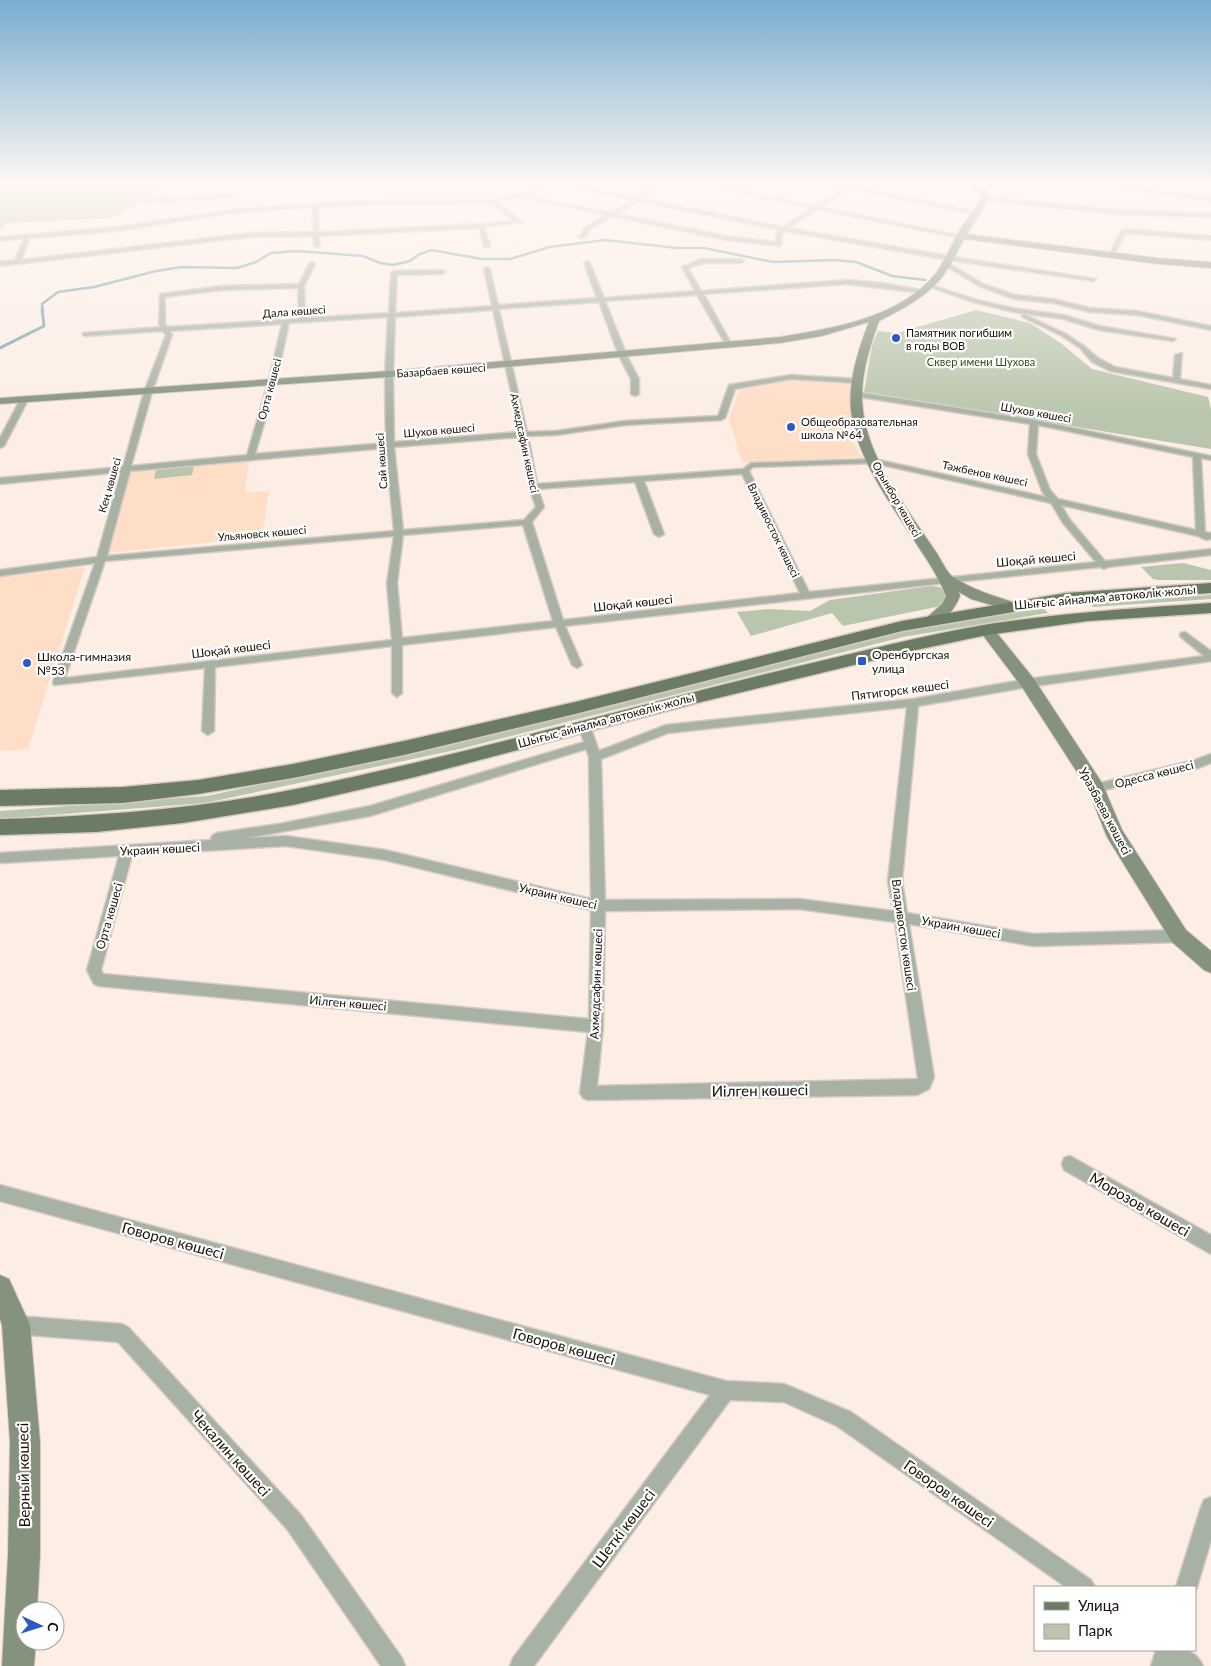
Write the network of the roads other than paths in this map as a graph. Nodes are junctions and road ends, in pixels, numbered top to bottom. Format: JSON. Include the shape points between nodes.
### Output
{"nodes":[{"id":1,"x":586,"y":263,"type":"dead end"},
{"id":2,"x":697,"y":263,"type":"edge"},
{"id":3,"x":945,"y":263,"type":"edge"},
{"id":4,"x":950,"y":263,"type":"edge"},
{"id":5,"x":968,"y":263,"type":"edge"},
{"id":6,"x":1188,"y":263,"type":"edge"},
{"id":7,"x":312,"y":264,"type":"dead end"},
{"id":8,"x":1211,"y":265,"type":"edge"},
{"id":9,"x":486,"y":269,"type":"dead end"},
{"id":10,"x":442,"y":272,"type":"dead end"},
{"id":11,"x":1094,"y":279,"type":"dead end"},
{"id":12,"x":301,"y":286,"type":"junction"},
{"id":13,"x":927,"y":288,"type":"junction"},
{"id":14,"x":700,"y":292,"type":"junction"},
{"id":15,"x":600,"y":299,"type":"junction"},
{"id":16,"x":496,"y":307,"type":"junction"},
{"id":17,"x":1013,"y":310,"type":"junction"},
{"id":18,"x":392,"y":314,"type":"junction"},
{"id":19,"x":879,"y":316,"type":"junction"},
{"id":20,"x":302,"y":321,"type":"junction"},
{"id":21,"x":286,"y":322,"type":"junction"},
{"id":22,"x":1211,"y":328,"type":"edge"},
{"id":23,"x":166,"y":329,"type":"junction"},
{"id":24,"x":85,"y":334,"type":"dead end"},
{"id":25,"x":1173,"y":339,"type":"dead end"},
{"id":26,"x":729,"y":345,"type":"junction"},
{"id":27,"x":1178,"y":355,"type":"dead end"},
{"id":28,"x":623,"y":356,"type":"junction"},
{"id":29,"x":507,"y":365,"type":"junction"},
{"id":30,"x":389,"y":374,"type":"junction"},
{"id":31,"x":858,"y":381,"type":"junction"},
{"id":32,"x":1176,"y":381,"type":"junction"},
{"id":33,"x":272,"y":383,"type":"junction"},
{"id":34,"x":1211,"y":387,"type":"edge"},
{"id":35,"x":148,"y":392,"type":"junction"},
{"id":36,"x":635,"y":394,"type":"dead end"},
{"id":37,"x":857,"y":394,"type":"junction"},
{"id":38,"x":24,"y":400,"type":"junction"},
{"id":39,"x":0,"y":401,"type":"edge"},
{"id":40,"x":1034,"y":422,"type":"junction"},
{"id":41,"x":524,"y":434,"type":"junction"},
{"id":42,"x":0,"y":446,"type":"edge"},
{"id":43,"x":390,"y":446,"type":"junction"},
{"id":44,"x":1197,"y":455,"type":"junction"},
{"id":45,"x":250,"y":456,"type":"junction"},
{"id":46,"x":1211,"y":458,"type":"edge"},
{"id":47,"x":874,"y":460,"type":"junction"},
{"id":48,"x":125,"y":468,"type":"junction"},
{"id":49,"x":748,"y":468,"type":"junction"},
{"id":50,"x":638,"y":480,"type":"junction"},
{"id":51,"x":0,"y":481,"type":"edge"},
{"id":52,"x":533,"y":487,"type":"junction"},
{"id":53,"x":1054,"y":500,"type":"junction"},
{"id":54,"x":527,"y":522,"type":"junction"},
{"id":55,"x":399,"y":532,"type":"junction"},
{"id":56,"x":659,"y":534,"type":"dead end"},
{"id":57,"x":1201,"y":534,"type":"junction"},
{"id":58,"x":1211,"y":536,"type":"edge"},
{"id":59,"x":1211,"y":541,"type":"edge"},
{"id":60,"x":1211,"y":552,"type":"edge"},
{"id":61,"x":101,"y":559,"type":"junction"},
{"id":62,"x":1104,"y":566,"type":"junction"},
{"id":63,"x":0,"y":572,"type":"edge"},
{"id":64,"x":948,"y":580,"type":"junction"},
{"id":65,"x":1211,"y":588,"type":"edge"},
{"id":66,"x":806,"y":596,"type":"junction"},
{"id":67,"x":1011,"y":606,"type":"junction"},
{"id":68,"x":1211,"y":608,"type":"edge"},
{"id":69,"x":932,"y":620,"type":"junction"},
{"id":70,"x":559,"y":623,"type":"junction"},
{"id":71,"x":987,"y":630,"type":"junction"},
{"id":72,"x":1185,"y":635,"type":"dead end"},
{"id":73,"x":397,"y":643,"type":"junction"},
{"id":74,"x":1211,"y":657,"type":"edge"},
{"id":75,"x":210,"y":664,"type":"junction"},
{"id":76,"x":577,"y":665,"type":"dead end"},
{"id":77,"x":58,"y":682,"type":"joint"},
{"id":78,"x":1028,"y":683,"type":"junction"},
{"id":79,"x":397,"y":693,"type":"dead end"},
{"id":80,"x":913,"y":703,"type":"junction"},
{"id":81,"x":208,"y":731,"type":"dead end"},
{"id":82,"x":590,"y":742,"type":"junction"},
{"id":83,"x":1211,"y":758,"type":"edge"},
{"id":84,"x":1096,"y":788,"type":"junction"},
{"id":85,"x":0,"y":798,"type":"edge"},
{"id":86,"x":0,"y":827,"type":"edge"},
{"id":87,"x":127,"y":851,"type":"junction"},
{"id":88,"x":0,"y":858,"type":"edge"},
{"id":89,"x":598,"y":906,"type":"junction"},
{"id":90,"x":900,"y":916,"type":"junction"},
{"id":91,"x":1179,"y":936,"type":"junction"},
{"id":92,"x":1211,"y":964,"type":"edge"},
{"id":93,"x":99,"y":980,"type":"joint"},
{"id":94,"x":596,"y":1026,"type":"junction"},
{"id":95,"x":926,"y":1077,"type":"joint"},
{"id":96,"x":588,"y":1092,"type":"joint"},
{"id":97,"x":1070,"y":1164,"type":"dead end"},
{"id":98,"x":0,"y":1193,"type":"edge"},
{"id":99,"x":1211,"y":1245,"type":"edge"},
{"id":100,"x":0,"y":1288,"type":"edge"},
{"id":101,"x":16,"y":1325,"type":"junction"},
{"id":102,"x":726,"y":1390,"type":"junction"},
{"id":103,"x":1211,"y":1507,"type":"edge"},
{"id":104,"x":1083,"y":1586,"type":"edge"},
{"id":105,"x":1186,"y":1586,"type":"edge"},
{"id":106,"x":1167,"y":1651,"type":"edge"},
{"id":107,"x":1173,"y":1651,"type":"edge"},
{"id":108,"x":18,"y":1666,"type":"edge"},
{"id":109,"x":394,"y":1666,"type":"edge"},
{"id":110,"x":521,"y":1666,"type":"edge"},
{"id":111,"x":1162,"y":1666,"type":"edge"},
{"id":112,"x":1192,"y":1666,"type":"edge"}],
"edges":[{"from":1,"to":15,"type":"street"},
{"from":2,"to":14,"type":"street","via":[[685,267]]},
{"from":3,"to":13,"type":"street"},
{"from":4,"to":22,"type":"street","via":[[961,274],[1014,297],[1053,301],[1090,310],[1137,313]]},
{"from":5,"to":11,"type":"street"},
{"from":6,"to":8,"type":"street"},
{"from":7,"to":12,"type":"street"},
{"from":9,"to":16,"type":"street","name":"Ахмедсафин көшесі"},
{"from":10,"to":18,"type":"street","name":"Сай көшесі","via":[[394,273]]},
{"from":12,"to":20,"type":"street"},
{"from":12,"to":23,"type":"street","name":"Кең көшесі","via":[[222,288],[162,295],[162,324]]},
{"from":13,"to":14,"type":"street","name":"Дала көшесі","via":[[846,282]]},
{"from":13,"to":17,"type":"street","name":"Дала көшесі"},
{"from":13,"to":19,"type":"street"},
{"from":14,"to":15,"type":"street","name":"Дала көшесі"},
{"from":14,"to":26,"type":"street"},
{"from":15,"to":16,"type":"street","name":"Дала көшесі"},
{"from":15,"to":28,"type":"street"},
{"from":16,"to":18,"type":"street","name":"Дала көшесі"},
{"from":16,"to":29,"type":"street","name":"Ахмедсафин көшесі"},
{"from":17,"to":25,"type":"street"},
{"from":17,"to":32,"type":"street","via":[[1064,335],[1095,360],[1113,369]]},
{"from":18,"to":20,"type":"street","name":"Дала көшесі"},
{"from":18,"to":30,"type":"street","name":"Сай көшесі"},
{"from":19,"to":26,"type":"street","name":"Базарбаев көшесі","via":[[822,333]]},
{"from":19,"to":31,"type":"street","name":"Орынбор көшесі","via":[[869,333]]},
{"from":20,"to":21,"type":"street","name":"Дала көшесі"},
{"from":21,"to":23,"type":"street","name":"Дала көшесі"},
{"from":21,"to":33,"type":"street","name":"Орта көшесі"},
{"from":23,"to":24,"type":"street","name":"Дала көшесі"},
{"from":23,"to":35,"type":"street","name":"Кең көшесі","via":[[169,335]]},
{"from":26,"to":28,"type":"street","name":"Базарбаев көшесі"},
{"from":27,"to":32,"type":"street"},
{"from":28,"to":29,"type":"street","name":"Базарбаев көшесі"},
{"from":28,"to":36,"type":"street","via":[[635,378]]},
{"from":29,"to":30,"type":"street","name":"Базарбаев көшесі"},
{"from":29,"to":41,"type":"street","name":"Ахмедсафин көшесі"},
{"from":30,"to":33,"type":"street","name":"Базарбаев көшесі"},
{"from":30,"to":43,"type":"street","name":"Сай көшесі"},
{"from":31,"to":37,"type":"street","name":"Орынбор көшесі"},
{"from":31,"to":41,"type":"street","name":"Шухов көшесі","via":[[791,377],[732,387],[721,418],[625,423]]},
{"from":32,"to":34,"type":"street"},
{"from":33,"to":35,"type":"street","name":"Базарбаев көшесі"},
{"from":33,"to":45,"type":"street","name":"Орта көшесі"},
{"from":35,"to":38,"type":"street","name":"Базарбаев көшесі"},
{"from":35,"to":48,"type":"street","name":"Кең көшесі"},
{"from":37,"to":40,"type":"street","name":"Шухов көшесі"},
{"from":37,"to":47,"type":"street","name":"Орынбор көшесі","via":[[859,424]]},
{"from":38,"to":39,"type":"street","name":"Базарбаев көшесі"},
{"from":38,"to":42,"type":"street"},
{"from":40,"to":44,"type":"street","name":"Шухов көшесі"},
{"from":40,"to":53,"type":"street","via":[[1032,454],[1046,491]]},
{"from":41,"to":43,"type":"street","name":"Шухов көшесі"},
{"from":41,"to":52,"type":"street","name":"Ахмедсафин көшесі"},
{"from":43,"to":45,"type":"street","name":"Шухов көшесі"},
{"from":43,"to":55,"type":"street","name":"Сай көшесі"},
{"from":44,"to":46,"type":"street","name":"Шухов көшесі"},
{"from":44,"to":57,"type":"street"},
{"from":45,"to":48,"type":"street","name":"Шухов көшесі"},
{"from":47,"to":49,"type":"street","name":"Тәжбенов көшесі"},
{"from":47,"to":53,"type":"street","name":"Тәжбенов көшесі"},
{"from":47,"to":64,"type":"street","name":"Орынбор көшесі","via":[[902,512]]},
{"from":48,"to":51,"type":"street","name":"Шухов көшесі"},
{"from":48,"to":61,"type":"street","name":"Кең көшесі"},
{"from":49,"to":50,"type":"street","name":"Тәжбенов көшесі"},
{"from":49,"to":66,"type":"street","name":"Владивосток көшесі"},
{"from":50,"to":52,"type":"street","name":"Тәжбенов көшесі"},
{"from":50,"to":56,"type":"street"},
{"from":52,"to":54,"type":"street","name":"Ахмедсафин көшесі","via":[[540,507]]},
{"from":53,"to":57,"type":"street","name":"Тәжбенов көшесі"},
{"from":53,"to":62,"type":"street","via":[[1066,521]]},
{"from":54,"to":55,"type":"street","name":"Ульяновск көшесі"},
{"from":54,"to":70,"type":"street"},
{"from":55,"to":61,"type":"street","name":"Ульяновск көшесі"},
{"from":55,"to":73,"type":"street","name":"Сай көшесі","via":[[392,582]]},
{"from":57,"to":58,"type":"street","name":"Тәжбенов көшесі"},
{"from":57,"to":59,"type":"street"},
{"from":60,"to":62,"type":"street","name":"Шоқай көшесі"},
{"from":61,"to":63,"type":"street","name":"Ульяновск көшесі"},
{"from":61,"to":77,"type":"street","name":"Кең көшесі"},
{"from":62,"to":64,"type":"street","name":"Шоқай көшесі"},
{"from":64,"to":66,"type":"street","name":"Шоқай көшесі"},
{"from":64,"to":67,"type":"street","via":[[976,596]]},
{"from":64,"to":69,"type":"street","via":[[954,596],[949,606]]},
{"from":65,"to":67,"type":"main road","name":"Шығыс айналма автокөлік жолы","via":[[1066,598]]},
{"from":66,"to":70,"type":"street","name":"Шоқай көшесі"},
{"from":67,"to":69,"type":"main road","name":"Шығыс айналма автокөлік жолы"},
{"from":68,"to":71,"type":"main road","name":"Шығыс айналма автокөлік жолы","via":[[1088,616]]},
{"from":69,"to":85,"type":"main road","name":"Шығыс айналма автокөлік жолы","via":[[404,748],[292,771],[123,796]]},
{"from":70,"to":73,"type":"street","name":"Шоқай көшесі"},
{"from":70,"to":76,"type":"street"},
{"from":71,"to":78,"type":"street","name":"Уразбаева көшесі"},
{"from":71,"to":82,"type":"main road","name":"Шығыс айналма автокөлік жолы","via":[[774,678]]},
{"from":72,"to":74,"type":"street"},
{"from":73,"to":75,"type":"street","name":"Шоқай көшесі"},
{"from":73,"to":79,"type":"street","name":"Сай көшесі"},
{"from":74,"to":78,"type":"street","name":"Пятигорск көшесі"},
{"from":75,"to":77,"type":"street","name":"Шоқай көшесі"},
{"from":75,"to":81,"type":"street"},
{"from":78,"to":80,"type":"street","name":"Пятигорск көшесі"},
{"from":78,"to":84,"type":"street","name":"Уразбаева көшесі"},
{"from":80,"to":82,"type":"street","name":"Пятигорск көшесі","via":[[666,729]]},
{"from":80,"to":90,"type":"street","name":"Владивосток көшесі","via":[[895,881]]},
{"from":82,"to":86,"type":"main road","name":"Шығыс айналма автокөлік жолы","via":[[415,770],[293,797],[183,815],[115,822]]},
{"from":82,"to":87,"type":"street","name":"Пятигорск көшесі","via":[[370,810],[279,829]]},
{"from":82,"to":89,"type":"street","name":"Ахмедсафин көшесі"},
{"from":83,"to":84,"type":"street","name":"Одесса көшесі","via":[[1198,764]]},
{"from":84,"to":91,"type":"street","name":"Уразбаева көшесі","via":[[1114,832]]},
{"from":87,"to":88,"type":"street","name":"Украин көшесі"},
{"from":87,"to":89,"type":"street","name":"Украин көшесі","via":[[286,841],[385,855]]},
{"from":87,"to":93,"type":"street","name":"Орта көшесі","via":[[94,970]]},
{"from":89,"to":90,"type":"street","name":"Украин көшесі","via":[[799,904]]},
{"from":89,"to":94,"type":"street","name":"Ахмедсафин көшесі"},
{"from":90,"to":91,"type":"street","name":"Украин көшесі","via":[[1033,940]]},
{"from":90,"to":95,"type":"street","name":"Владивосток көшесі"},
{"from":91,"to":92,"type":"street","name":"Уразбаева көшесі"},
{"from":93,"to":94,"type":"street","name":"Иілген көшесі"},
{"from":94,"to":96,"type":"street","name":"Ахмедсафин көшесі"},
{"from":95,"to":96,"type":"street","name":"Иілген көшесі","via":[[924,1084],[917,1088]]},
{"from":97,"to":99,"type":"street","name":"Морозов көшесі"},
{"from":98,"to":102,"type":"street","name":"Говоров көшесі"},
{"from":100,"to":101,"type":"street","name":"Верный көшесі"},
{"from":101,"to":108,"type":"street","name":"Верный көшесі","via":[[25,1442],[24,1555]]},
{"from":101,"to":109,"type":"street","name":"Чекалин көшесі","via":[[122,1333],[294,1522]]},
{"from":102,"to":104,"type":"street","name":"Говоров көшесі","via":[[784,1392],[844,1418]]},
{"from":102,"to":110,"type":"street","name":"Шеткі көшесі"},
{"from":103,"to":105,"type":"street"},
{"from":106,"to":111,"type":"street"},
{"from":107,"to":112,"type":"street"}]}
